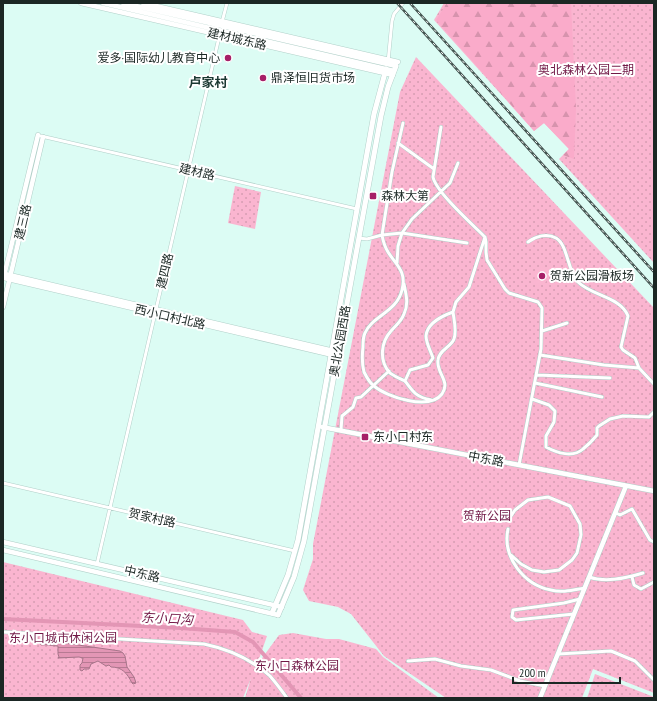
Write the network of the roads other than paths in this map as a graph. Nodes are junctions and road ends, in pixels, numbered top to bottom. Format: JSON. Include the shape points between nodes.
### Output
{"nodes":[{"id":1,"x":81,"y":3,"type":"edge"},
{"id":2,"x":102,"y":3,"type":"edge"},
{"id":3,"x":123,"y":3,"type":"edge"},
{"id":4,"x":143,"y":3,"type":"edge"},
{"id":5,"x":227,"y":3,"type":"edge"},
{"id":6,"x":403,"y":3,"type":"edge"},
{"id":7,"x":221,"y":28,"type":"junction"},
{"id":8,"x":391,"y":67,"type":"junction"},
{"id":9,"x":403,"y":123,"type":"dead end"},
{"id":10,"x":441,"y":127,"type":"dead end"},
{"id":11,"x":38,"y":136,"type":"joint"},
{"id":12,"x":43,"y":137,"type":"junction"},
{"id":13,"x":398,"y":144,"type":"junction"},
{"id":14,"x":458,"y":163,"type":"dead end"},
{"id":15,"x":434,"y":169,"type":"junction"},
{"id":16,"x":188,"y":170,"type":"junction"},
{"id":17,"x":442,"y":192,"type":"junction"},
{"id":18,"x":357,"y":209,"type":"junction"},
{"id":19,"x":402,"y":233,"type":"junction"},
{"id":20,"x":382,"y":235,"type":"junction"},
{"id":21,"x":485,"y":237,"type":"junction"},
{"id":22,"x":359,"y":238,"type":"junction"},
{"id":23,"x":528,"y":242,"type":"dead end"},
{"id":24,"x":467,"y":243,"type":"dead end"},
{"id":25,"x":397,"y":263,"type":"junction"},
{"id":26,"x":402,"y":274,"type":"junction"},
{"id":27,"x":10,"y":277,"type":"junction"},
{"id":28,"x":4,"y":278,"type":"edge"},
{"id":29,"x":3,"y":307,"type":"edge"},
{"id":30,"x":156,"y":311,"type":"junction"},
{"id":31,"x":453,"y":312,"type":"junction"},
{"id":32,"x":567,"y":323,"type":"dead end"},
{"id":33,"x":542,"y":331,"type":"junction"},
{"id":34,"x":332,"y":352,"type":"junction"},
{"id":35,"x":338,"y":354,"type":"junction"},
{"id":36,"x":540,"y":355,"type":"junction"},
{"id":37,"x":639,"y":368,"type":"junction"},
{"id":38,"x":388,"y":371,"type":"junction"},
{"id":39,"x":537,"y":375,"type":"junction"},
{"id":40,"x":610,"y":378,"type":"dead end"},
{"id":41,"x":405,"y":381,"type":"junction"},
{"id":42,"x":535,"y":383,"type":"junction"},
{"id":43,"x":654,"y":384,"type":"edge"},
{"id":44,"x":373,"y":386,"type":"junction"},
{"id":45,"x":602,"y":397,"type":"dead end"},
{"id":46,"x":532,"y":399,"type":"junction"},
{"id":47,"x":433,"y":400,"type":"junction"},
{"id":48,"x":654,"y":412,"type":"edge"},
{"id":49,"x":318,"y":426,"type":"junction"},
{"id":50,"x":324,"y":427,"type":"junction"},
{"id":51,"x":341,"y":430,"type":"junction"},
{"id":52,"x":519,"y":465,"type":"junction"},
{"id":53,"x":3,"y":483,"type":"edge"},
{"id":54,"x":626,"y":486,"type":"junction"},
{"id":55,"x":654,"y":491,"type":"edge"},
{"id":56,"x":110,"y":508,"type":"junction"},
{"id":57,"x":616,"y":513,"type":"junction"},
{"id":58,"x":511,"y":516,"type":"dead end"},
{"id":59,"x":508,"y":529,"type":"dead end"},
{"id":60,"x":3,"y":542,"type":"edge"},
{"id":61,"x":654,"y":542,"type":"edge"},
{"id":62,"x":3,"y":550,"type":"edge"},
{"id":63,"x":295,"y":551,"type":"junction"},
{"id":64,"x":301,"y":552,"type":"junction"},
{"id":65,"x":511,"y":555,"type":"junction"},
{"id":66,"x":97,"y":564,"type":"junction"},
{"id":67,"x":643,"y":573,"type":"dead end"},
{"id":68,"x":589,"y":577,"type":"junction"},
{"id":69,"x":632,"y":577,"type":"junction"},
{"id":70,"x":654,"y":582,"type":"edge"},
{"id":71,"x":585,"y":588,"type":"junction"},
{"id":72,"x":580,"y":599,"type":"junction"},
{"id":73,"x":275,"y":605,"type":"junction"},
{"id":74,"x":282,"y":607,"type":"junction"},
{"id":75,"x":272,"y":613,"type":"junction"},
{"id":76,"x":574,"y":614,"type":"junction"},
{"id":77,"x":278,"y":615,"type":"joint"},
{"id":78,"x":3,"y":632,"type":"edge"},
{"id":79,"x":558,"y":654,"type":"junction"},
{"id":80,"x":408,"y":660,"type":"dead end"},
{"id":81,"x":654,"y":680,"type":"edge"},
{"id":82,"x":545,"y":686,"type":"junction"},
{"id":83,"x":287,"y":698,"type":"edge"},
{"id":84,"x":540,"y":698,"type":"edge"}],
"edges":[{"from":1,"to":7,"type":"street","name":"建材城东路"},
{"from":2,"to":7,"type":"street","name":"建材城东路"},
{"from":3,"to":7,"type":"street","name":"建材城东路"},
{"from":4,"to":7,"type":"street","name":"建材城东路"},
{"from":5,"to":7,"type":"street","name":"建四路"},
{"from":6,"to":8,"type":"street","via":[[392,21],[389,54]]},
{"from":7,"to":8,"type":"street","name":"建材城东路"},
{"from":7,"to":8,"type":"street","name":"建材城东路"},
{"from":7,"to":16,"type":"street","name":"建四路"},
{"from":8,"to":18,"type":"main road","name":"奥北公园西路","via":[[374,114]]},
{"from":8,"to":22,"type":"main road","name":"奥北公园西路"},
{"from":9,"to":13,"type":"street"},
{"from":10,"to":15,"type":"street"},
{"from":11,"to":12,"type":"street","name":"建材路"},
{"from":11,"to":28,"type":"street","name":"建三路"},
{"from":12,"to":16,"type":"street","name":"建材路"},
{"from":12,"to":27,"type":"street","name":"建三路"},
{"from":13,"to":15,"type":"street"},
{"from":13,"to":20,"type":"street"},
{"from":14,"to":17,"type":"street","via":[[450,183]]},
{"from":15,"to":17,"type":"street","via":[[434,182]]},
{"from":16,"to":18,"type":"street","name":"建材路"},
{"from":16,"to":30,"type":"street","name":"建四路"},
{"from":17,"to":19,"type":"street","via":[[412,219]]},
{"from":17,"to":21,"type":"street"},
{"from":18,"to":34,"type":"main road","name":"奥北公园西路"},
{"from":19,"to":20,"type":"street"},
{"from":19,"to":24,"type":"street"},
{"from":19,"to":25,"type":"street"},
{"from":20,"to":22,"type":"street","via":[[367,239]]},
{"from":20,"to":25,"type":"street","via":[[388,253]]},
{"from":21,"to":31,"type":"street","via":[[469,287],[456,302]]},
{"from":21,"to":33,"type":"street","via":[[488,260],[505,289],[509,293],[538,302],[542,308]]},
{"from":22,"to":35,"type":"main road","name":"奥北公园西路"},
{"from":23,"to":37,"type":"street","via":[[542,236],[556,238],[564,247],[569,266],[578,281],[597,294],[612,299],[622,308],[628,316],[621,347],[635,358]]},
{"from":25,"to":26,"type":"street"},
{"from":26,"to":38,"type":"street","via":[[408,300],[405,314],[385,340],[382,351]]},
{"from":26,"to":44,"type":"street","via":[[402,290],[397,300],[368,327],[364,334],[364,373]]},
{"from":27,"to":28,"type":"street","name":"西小口村北路"},
{"from":27,"to":29,"type":"street","name":"建三路"},
{"from":27,"to":30,"type":"street","name":"西小口村北路"},
{"from":30,"to":34,"type":"street","name":"西小口村北路"},
{"from":30,"to":56,"type":"street","name":"建四路"},
{"from":31,"to":41,"type":"street","via":[[429,325],[426,337],[432,358],[428,365],[410,370]]},
{"from":31,"to":47,"type":"street","via":[[454,338],[438,359],[445,386],[441,394]]},
{"from":32,"to":33,"type":"street"},
{"from":33,"to":36,"type":"street"},
{"from":34,"to":35,"type":"street","name":"西小口村北路"},
{"from":34,"to":49,"type":"main road","name":"奥北公园西路"},
{"from":35,"to":50,"type":"main road","name":"奥北公园西路"},
{"from":36,"to":37,"type":"street"},
{"from":36,"to":39,"type":"street"},
{"from":37,"to":43,"type":"street"},
{"from":38,"to":41,"type":"street"},
{"from":38,"to":44,"type":"street"},
{"from":39,"to":40,"type":"street"},
{"from":39,"to":42,"type":"street"},
{"from":41,"to":47,"type":"street","via":[[421,398]]},
{"from":42,"to":45,"type":"street"},
{"from":42,"to":46,"type":"street"},
{"from":44,"to":47,"type":"street","via":[[385,393],[417,402]]},
{"from":44,"to":51,"type":"street","via":[[361,397],[356,398],[353,407],[342,416]]},
{"from":46,"to":48,"type":"street","via":[[549,405],[555,411],[554,422],[546,436],[546,447],[557,453],[570,454],[582,451],[597,435],[597,428],[610,419],[623,416],[649,417]]},
{"from":46,"to":52,"type":"street"},
{"from":49,"to":50,"type":"street","name":"中东路"},
{"from":49,"to":63,"type":"main road","name":"奥北公园西路"},
{"from":50,"to":51,"type":"street","name":"中东路"},
{"from":50,"to":64,"type":"main road","name":"奥北公园西路"},
{"from":51,"to":52,"type":"street","name":"中东路"},
{"from":52,"to":54,"type":"street","name":"中东路"},
{"from":53,"to":56,"type":"street","name":"贺家村路"},
{"from":54,"to":55,"type":"street","name":"中东路"},
{"from":54,"to":57,"type":"street"},
{"from":56,"to":63,"type":"street","name":"贺家村路"},
{"from":56,"to":66,"type":"street","name":"建四路"},
{"from":57,"to":61,"type":"street","via":[[620,515],[632,509],[650,540]]},
{"from":57,"to":68,"type":"street"},
{"from":58,"to":65,"type":"street","via":[[528,500],[548,497],[570,506],[580,524],[581,534],[577,553],[559,570],[532,570]]},
{"from":59,"to":65,"type":"street","via":[[507,539]]},
{"from":60,"to":66,"type":"street","name":"中东路"},
{"from":62,"to":75,"type":"street","name":"中东路"},
{"from":63,"to":64,"type":"street","name":"贺家村路"},
{"from":63,"to":73,"type":"main road","name":"奥北公园西路"},
{"from":64,"to":74,"type":"main road","name":"奥北公园西路"},
{"from":65,"to":71,"type":"street","via":[[517,568],[530,581],[540,586],[558,591]]},
{"from":66,"to":73,"type":"street","name":"中东路"},
{"from":67,"to":69,"type":"street"},
{"from":68,"to":69,"type":"street","via":[[596,580]]},
{"from":68,"to":71,"type":"street"},
{"from":69,"to":70,"type":"street","via":[[634,585],[641,589]]},
{"from":71,"to":72,"type":"street"},
{"from":72,"to":76,"type":"street"},
{"from":72,"to":76,"type":"street","via":[[513,610],[512,617],[516,620]]},
{"from":73,"to":74,"type":"street","name":"中东路"},
{"from":73,"to":75,"type":"main road","name":"奥北公园西路"},
{"from":74,"to":77,"type":"main road","name":"奥北公园西路"},
{"from":75,"to":77,"type":"street","name":"中东路"},
{"from":76,"to":79,"type":"street"},
{"from":78,"to":83,"type":"street","via":[[204,644],[222,648],[242,657],[270,677]]},
{"from":79,"to":81,"type":"street","via":[[611,651],[635,661]]},
{"from":79,"to":82,"type":"street"},
{"from":80,"to":82,"type":"street","via":[[435,659],[491,670],[520,681]]},
{"from":82,"to":84,"type":"street"}]}
